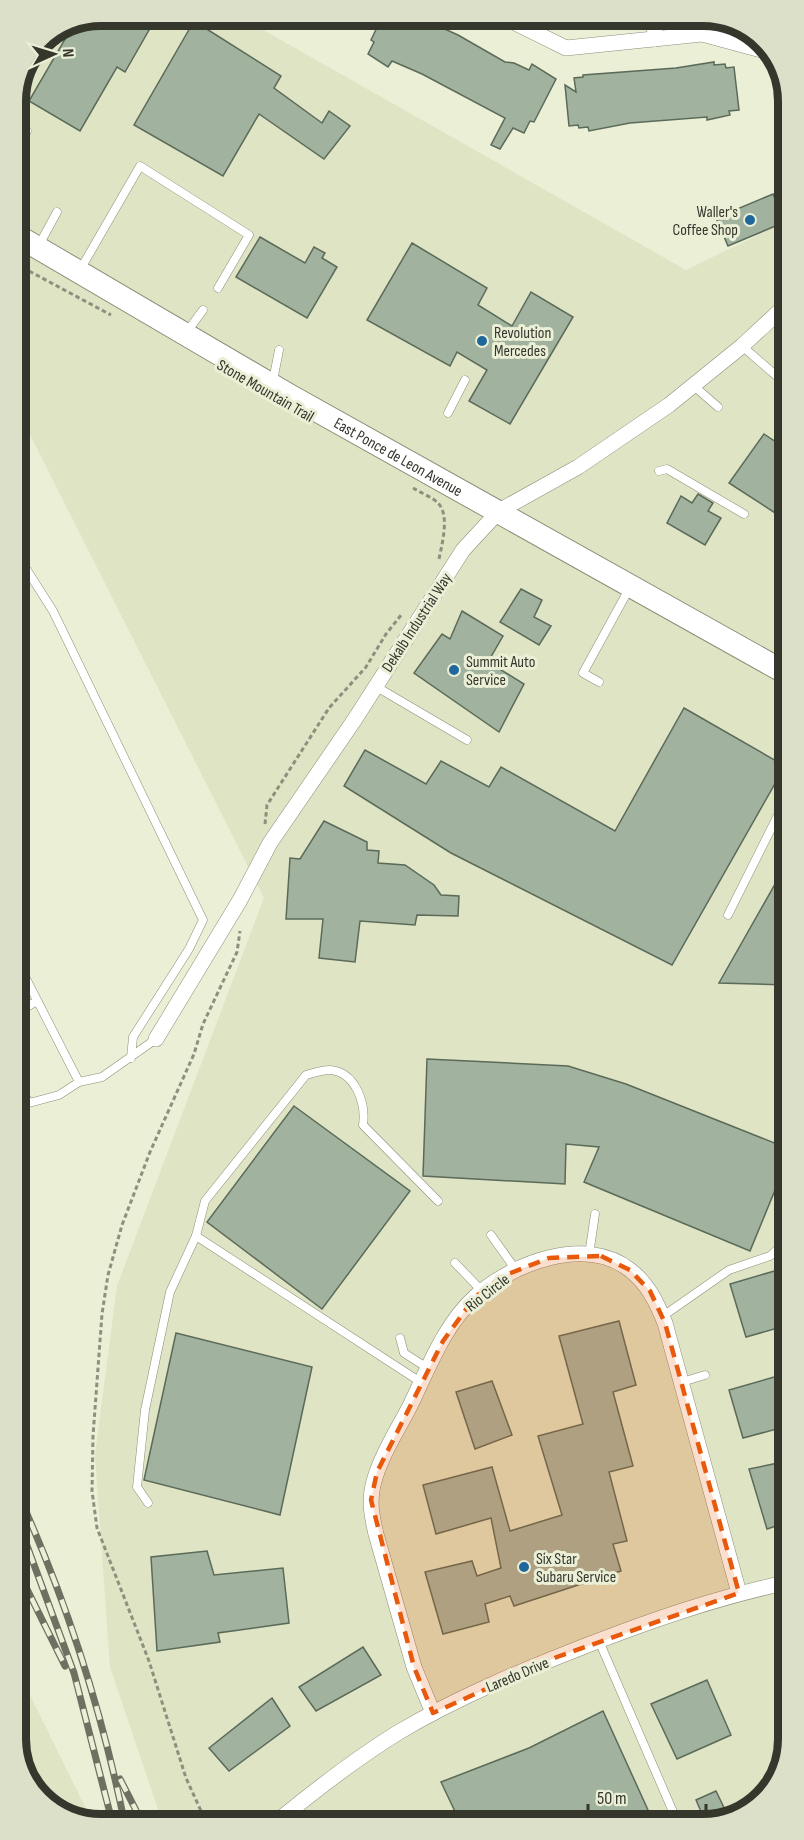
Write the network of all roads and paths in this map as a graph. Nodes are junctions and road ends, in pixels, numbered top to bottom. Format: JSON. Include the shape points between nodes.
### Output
{"nodes":[{"id":1,"x":521,"y":26,"type":"edge"},
{"id":2,"x":654,"y":26,"type":"edge"},
{"id":3,"x":655,"y":39,"type":"junction"},
{"id":4,"x":756,"y":48,"type":"edge"},
{"id":5,"x":57,"y":212,"type":"dead end"},
{"id":6,"x":26,"y":240,"type":"edge"},
{"id":7,"x":38,"y":247,"type":"junction"},
{"id":8,"x":26,"y":269,"type":"edge"},
{"id":9,"x":79,"y":271,"type":"junction"},
{"id":10,"x":218,"y":288,"type":"dead end"},
{"id":11,"x":203,"y":310,"type":"dead end"},
{"id":12,"x":778,"y":313,"type":"edge"},
{"id":13,"x":114,"y":316,"type":"dead end"},
{"id":14,"x":185,"y":334,"type":"junction"},
{"id":15,"x":742,"y":346,"type":"junction"},
{"id":16,"x":279,"y":350,"type":"dead end"},
{"id":17,"x":778,"y":377,"type":"edge"},
{"id":18,"x":465,"y":381,"type":"dead end"},
{"id":19,"x":273,"y":386,"type":"junction"},
{"id":20,"x":694,"y":386,"type":"junction"},
{"id":21,"x":718,"y":407,"type":"dead end"},
{"id":22,"x":448,"y":413,"type":"dead end"},
{"id":23,"x":659,"y":471,"type":"dead end"},
{"id":24,"x":408,"y":485,"type":"dead end"},
{"id":25,"x":499,"y":511,"type":"junction"},
{"id":26,"x":744,"y":514,"type":"dead end"},
{"id":27,"x":433,"y":568,"type":"dead end"},
{"id":28,"x":26,"y":569,"type":"edge"},
{"id":29,"x":631,"y":585,"type":"junction"},
{"id":30,"x":406,"y":611,"type":"dead end"},
{"id":31,"x":778,"y":668,"type":"edge"},
{"id":32,"x":599,"y":681,"type":"dead end"},
{"id":33,"x":375,"y":686,"type":"junction"},
{"id":34,"x":467,"y":740,"type":"dead end"},
{"id":35,"x":778,"y":815,"type":"edge"},
{"id":36,"x":270,"y":843,"type":"junction"},
{"id":37,"x":728,"y":915,"type":"dead end"},
{"id":38,"x":26,"y":979,"type":"edge"},
{"id":39,"x":37,"y":1001,"type":"junction"},
{"id":40,"x":26,"y":1007,"type":"edge"},
{"id":41,"x":156,"y":1039,"type":"joint"},
{"id":42,"x":130,"y":1058,"type":"junction"},
{"id":43,"x":79,"y":1082,"type":"junction"},
{"id":44,"x":26,"y":1097,"type":"edge"},
{"id":45,"x":438,"y":1202,"type":"dead end"},
{"id":46,"x":595,"y":1214,"type":"dead end"},
{"id":47,"x":196,"y":1236,"type":"junction"},
{"id":48,"x":491,"y":1236,"type":"dead end"},
{"id":49,"x":778,"y":1248,"type":"edge"},
{"id":50,"x":589,"y":1255,"type":"junction"},
{"id":51,"x":455,"y":1263,"type":"dead end"},
{"id":52,"x":516,"y":1270,"type":"junction"},
{"id":53,"x":482,"y":1291,"type":"junction"},
{"id":54,"x":663,"y":1316,"type":"junction"},
{"id":55,"x":400,"y":1338,"type":"dead end"},
{"id":56,"x":705,"y":1375,"type":"dead end"},
{"id":57,"x":425,"y":1376,"type":"junction"},
{"id":58,"x":682,"y":1382,"type":"junction"},
{"id":59,"x":148,"y":1503,"type":"dead end"},
{"id":60,"x":778,"y":1584,"type":"edge"},
{"id":61,"x":739,"y":1593,"type":"junction"},
{"id":62,"x":598,"y":1641,"type":"junction"},
{"id":63,"x":433,"y":1713,"type":"junction"},
{"id":64,"x":287,"y":1814,"type":"edge"},
{"id":65,"x":674,"y":1814,"type":"edge"}],
"edges":[{"from":1,"to":3,"type":"street","via":[[566,48]]},
{"from":2,"to":3,"type":"street"},
{"from":3,"to":4,"type":"street","via":[[702,34]]},
{"from":5,"to":7,"type":"lane"},
{"from":6,"to":7,"type":"main road","name":"East Ponce de Leon Avenue"},
{"from":7,"to":9,"type":"main road","name":"East Ponce de Leon Avenue"},
{"from":8,"to":13,"type":"path"},
{"from":9,"to":10,"type":"lane","via":[[140,166],[249,235]]},
{"from":9,"to":14,"type":"main road","name":"East Ponce de Leon Avenue"},
{"from":11,"to":14,"type":"lane"},
{"from":12,"to":15,"type":"street","name":"Dekalb Industrial Way"},
{"from":14,"to":19,"type":"main road","name":"East Ponce de Leon Avenue"},
{"from":15,"to":17,"type":"lane"},
{"from":15,"to":20,"type":"street","name":"Dekalb Industrial Way"},
{"from":16,"to":19,"type":"lane"},
{"from":18,"to":22,"type":"lane"},
{"from":19,"to":25,"type":"main road","name":"East Ponce de Leon Avenue"},
{"from":20,"to":21,"type":"lane"},
{"from":20,"to":25,"type":"street","name":"Dekalb Industrial Way","via":[[619,441]]},
{"from":23,"to":26,"type":"lane","via":[[667,469]]},
{"from":24,"to":27,"type":"path","via":[[438,503],[442,511],[439,558]]},
{"from":25,"to":29,"type":"main road","name":"East Ponce de Leon Avenue"},
{"from":25,"to":33,"type":"street","name":"Dekalb Industrial Way","via":[[462,550]]},
{"from":28,"to":42,"type":"lane","via":[[53,611],[203,921],[133,1037]]},
{"from":29,"to":31,"type":"main road","name":"East Ponce de Leon Avenue"},
{"from":29,"to":32,"type":"lane","via":[[583,673]]},
{"from":30,"to":36,"type":"path","via":[[366,667],[333,703],[267,806],[264,818]]},
{"from":33,"to":34,"type":"lane"},
{"from":33,"to":36,"type":"street","name":"Dekalb Industrial Way"},
{"from":35,"to":37,"type":"lane"},
{"from":36,"to":41,"type":"street","name":"Dekalb Industrial Way"},
{"from":38,"to":39,"type":"lane"},
{"from":39,"to":40,"type":"lane"},
{"from":39,"to":43,"type":"lane"},
{"from":41,"to":42,"type":"lane"},
{"from":42,"to":43,"type":"lane","via":[[102,1077]]},
{"from":43,"to":44,"type":"lane","via":[[59,1095],[29,1103]]},
{"from":45,"to":47,"type":"lane","via":[[363,1125],[366,1110],[354,1083],[331,1070],[306,1075],[205,1201]]},
{"from":46,"to":50,"type":"lane"},
{"from":47,"to":57,"type":"lane"},
{"from":47,"to":59,"type":"lane","via":[[170,1292],[145,1410],[137,1486]]},
{"from":48,"to":52,"type":"lane"},
{"from":49,"to":54,"type":"lane","via":[[770,1256],[729,1270]]},
{"from":50,"to":52,"type":"street","name":"Rio Circle","via":[[549,1258]]},
{"from":50,"to":54,"type":"street","name":"Rio Circle","via":[[630,1269],[650,1291]]},
{"from":51,"to":53,"type":"lane"},
{"from":52,"to":53,"type":"street","name":"Rio Circle"},
{"from":53,"to":57,"type":"street","name":"Rio Circle","via":[[452,1324]]},
{"from":54,"to":58,"type":"street","name":"Rio Circle"},
{"from":55,"to":57,"type":"lane","via":[[404,1353]]},
{"from":56,"to":58,"type":"lane"},
{"from":57,"to":63,"type":"street","name":"Rio Circle","via":[[381,1464],[373,1487],[371,1512],[374,1542]]},
{"from":58,"to":61,"type":"street","name":"Rio Circle"},
{"from":60,"to":61,"type":"street","name":"Laredo Drive"},
{"from":61,"to":62,"type":"street","name":"Laredo Drive"},
{"from":62,"to":63,"type":"street","name":"Laredo Drive"},
{"from":62,"to":65,"type":"lane"},
{"from":63,"to":64,"type":"street","name":"Laredo Drive","via":[[362,1756]]}]}
